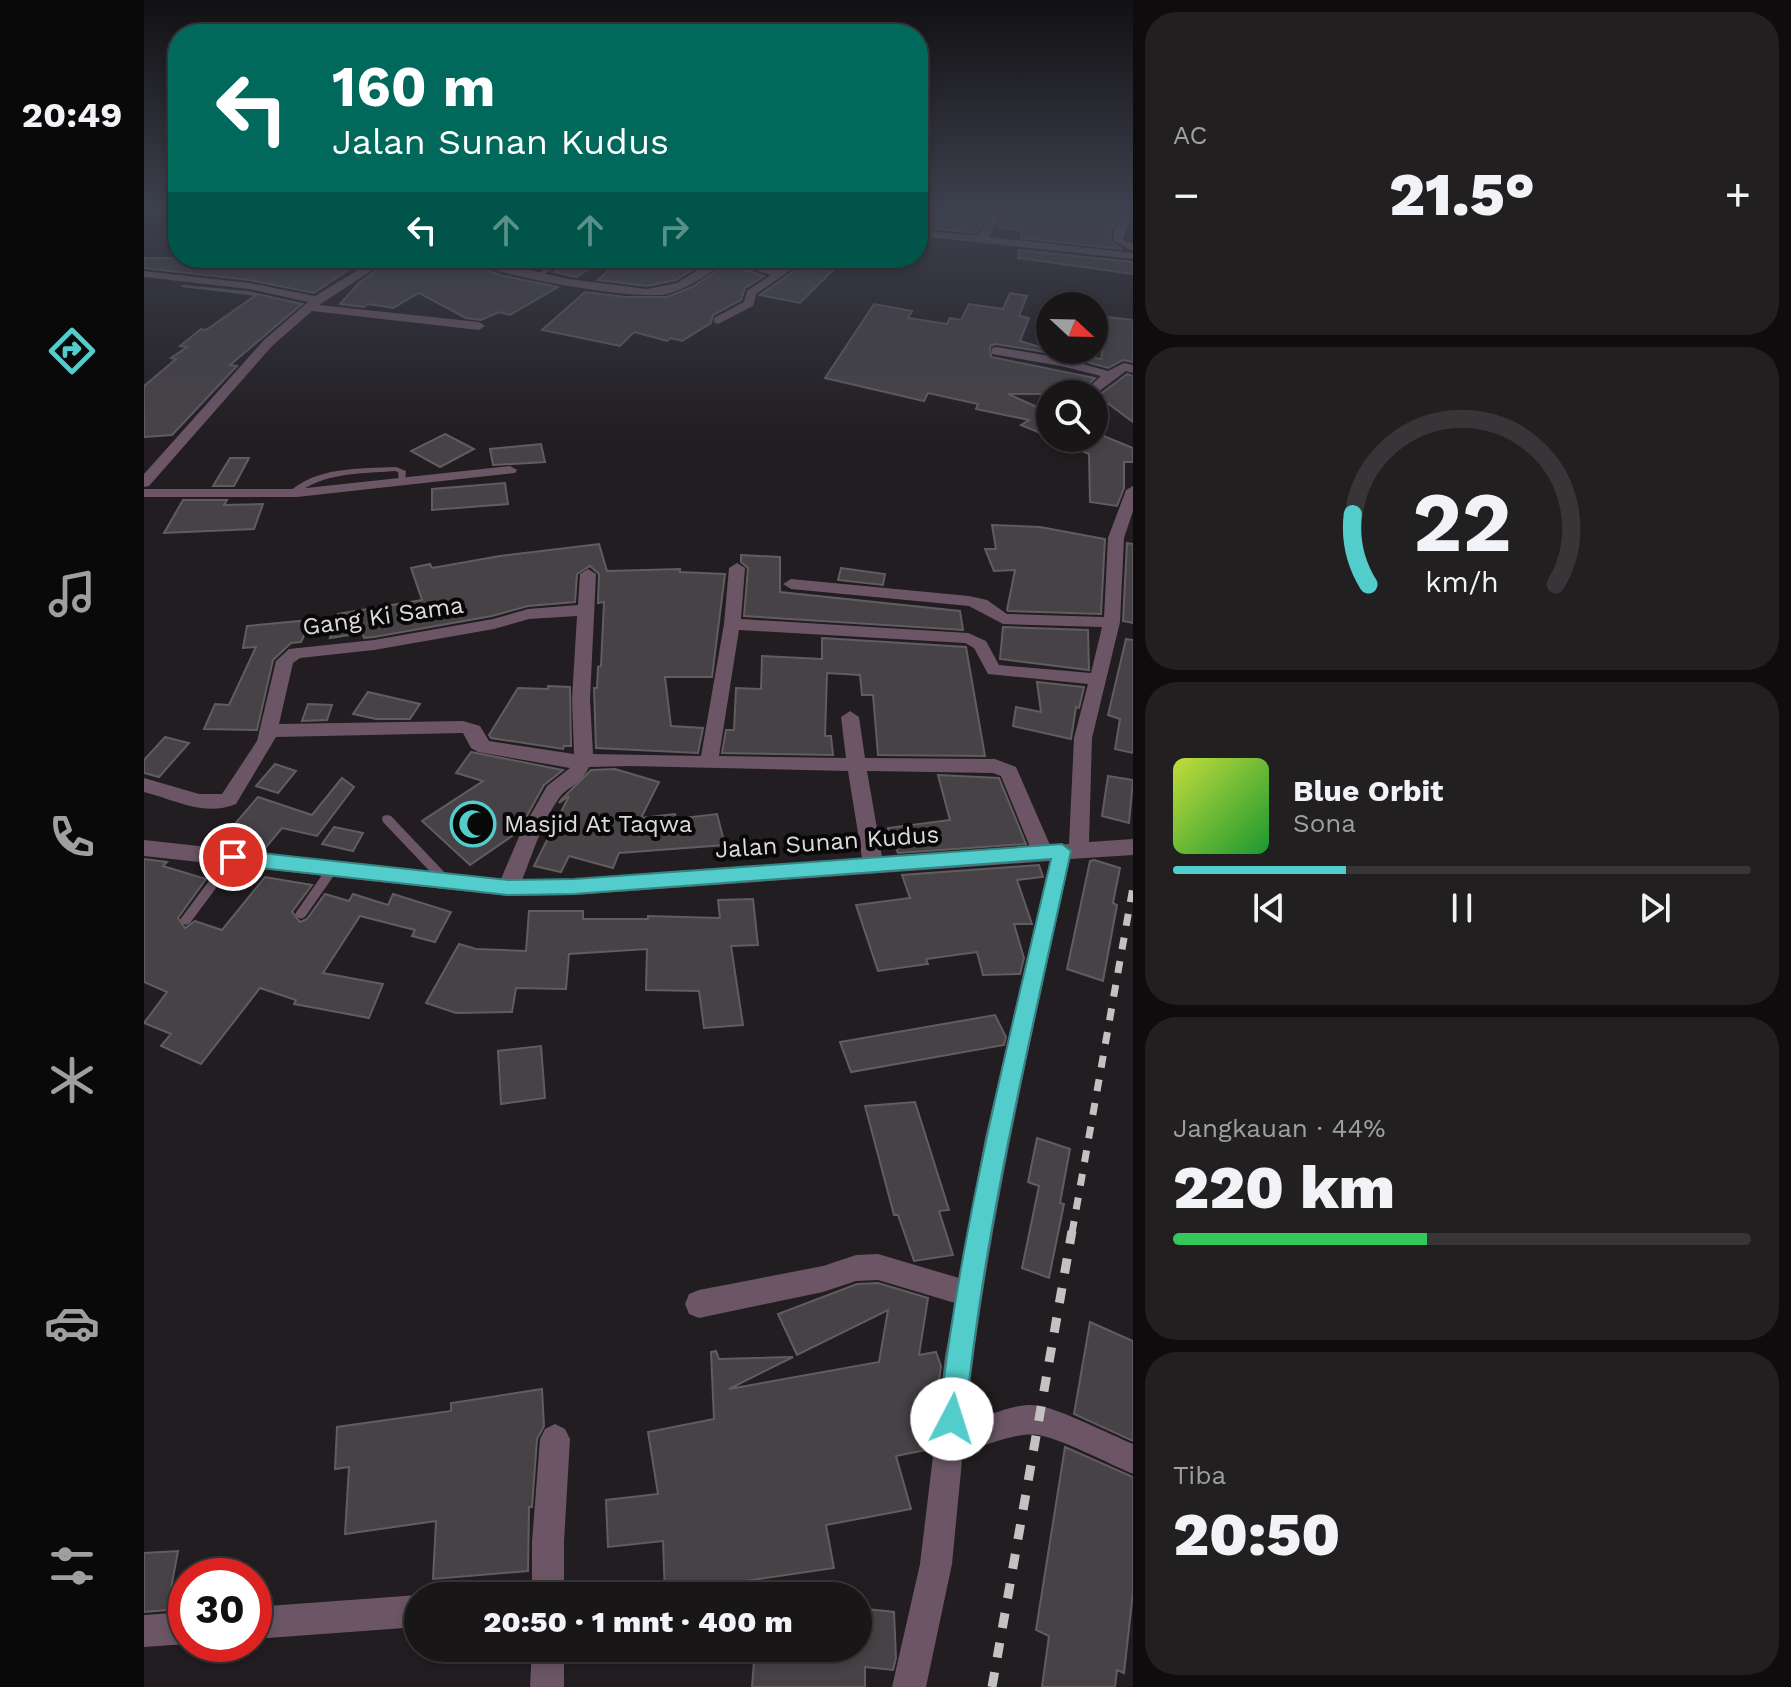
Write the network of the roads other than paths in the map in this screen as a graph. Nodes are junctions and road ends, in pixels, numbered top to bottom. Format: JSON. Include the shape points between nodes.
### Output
{"nodes":[{"id":1,"x":238,"y":285,"type":"edge"},
{"id":2,"x":344,"y":285,"type":"edge"},
{"id":3,"x":591,"y":285,"type":"edge"},
{"id":4,"x":678,"y":285,"type":"edge"},
{"id":5,"x":763,"y":285,"type":"edge"},
{"id":6,"x":313,"y":304,"type":"junction"},
{"id":7,"x":718,"y":320,"type":"dead end"},
{"id":8,"x":479,"y":326,"type":"dead end"},
{"id":9,"x":996,"y":351,"type":"dead end"},
{"id":10,"x":1133,"y":369,"type":"edge"},
{"id":11,"x":1110,"y":375,"type":"junction"},
{"id":12,"x":1104,"y":380,"type":"edge"},
{"id":13,"x":510,"y":470,"type":"dead end"},
{"id":14,"x":144,"y":483,"type":"edge"},
{"id":15,"x":1133,"y":490,"type":"edge"},
{"id":16,"x":144,"y":493,"type":"edge"},
{"id":17,"x":737,"y":568,"type":"dead end"},
{"id":18,"x":588,"y":574,"type":"dead end"},
{"id":19,"x":791,"y":584,"type":"dead end"},
{"id":20,"x":585,"y":610,"type":"junction"},
{"id":21,"x":1112,"y":622,"type":"junction"},
{"id":22,"x":732,"y":624,"type":"junction"},
{"id":23,"x":1095,"y":679,"type":"junction"},
{"id":24,"x":850,"y":717,"type":"dead end"},
{"id":25,"x":268,"y":731,"type":"junction"},
{"id":26,"x":584,"y":760,"type":"junction"},
{"id":27,"x":709,"y":763,"type":"junction"},
{"id":28,"x":857,"y":766,"type":"junction"},
{"id":29,"x":144,"y":785,"type":"edge"},
{"id":30,"x":387,"y":819,"type":"dead end"},
{"id":31,"x":1133,"y":847,"type":"edge"},
{"id":32,"x":144,"y":848,"type":"edge"},
{"id":33,"x":1061,"y":850,"type":"junction"},
{"id":34,"x":233,"y":857,"type":"junction"},
{"id":35,"x":874,"y":865,"type":"junction"},
{"id":36,"x":333,"y":868,"type":"junction"},
{"id":37,"x":444,"y":879,"type":"junction"},
{"id":38,"x":508,"y":888,"type":"junction"},
{"id":39,"x":301,"y":914,"type":"dead end"},
{"id":40,"x":186,"y":920,"type":"dead end"},
{"id":41,"x":969,"y":1294,"type":"junction"},
{"id":42,"x":699,"y":1304,"type":"dead end"},
{"id":43,"x":950,"y":1437,"type":"junction"},
{"id":44,"x":555,"y":1439,"type":"dead end"},
{"id":45,"x":1133,"y":1459,"type":"edge"},
{"id":46,"x":548,"y":1582,"type":"edge"},
{"id":47,"x":404,"y":1612,"type":"edge"},
{"id":48,"x":272,"y":1622,"type":"edge"},
{"id":49,"x":168,"y":1629,"type":"edge"},
{"id":50,"x":144,"y":1631,"type":"edge"},
{"id":51,"x":548,"y":1662,"type":"edge"},
{"id":52,"x":547,"y":1687,"type":"edge"},
{"id":53,"x":909,"y":1687,"type":"edge"}],
"edges":[{"from":1,"to":6,"type":"street"},
{"from":2,"to":6,"type":"street"},
{"from":3,"to":4,"type":"street","via":[[653,292]]},
{"from":5,"to":7,"type":"street","via":[[751,293],[749,304]]},
{"from":6,"to":8,"type":"street"},
{"from":6,"to":14,"type":"street","via":[[258,353]]},
{"from":9,"to":11,"type":"street"},
{"from":10,"to":11,"type":"street","via":[[1124,367]]},
{"from":11,"to":12,"type":"street"},
{"from":13,"to":16,"type":"street","via":[[292,493]]},
{"from":15,"to":21,"type":"street","via":[[1116,538]]},
{"from":17,"to":22,"type":"street"},
{"from":18,"to":20,"type":"street"},
{"from":19,"to":21,"type":"street","via":[[969,601],[1003,619]]},
{"from":20,"to":25,"type":"street","name":"Gang Ki Sama","via":[[528,614],[374,645],[295,653],[285,661]]},
{"from":20,"to":26,"type":"street"},
{"from":21,"to":23,"type":"street"},
{"from":22,"to":23,"type":"street","via":[[968,638],[983,647],[994,670]]},
{"from":22,"to":27,"type":"street"},
{"from":23,"to":33,"type":"street"},
{"from":24,"to":28,"type":"street"},
{"from":25,"to":26,"type":"street","via":[[463,727],[474,730],[485,747]]},
{"from":25,"to":29,"type":"street","name":"Gang Ki Sama","via":[[259,755],[226,802],[181,797]]},
{"from":26,"to":27,"type":"street"},
{"from":26,"to":38,"type":"street","via":[[574,778],[554,791]]},
{"from":27,"to":28,"type":"street"},
{"from":28,"to":33,"type":"street","via":[[1003,768]]},
{"from":28,"to":35,"type":"street"},
{"from":30,"to":37,"type":"lane"},
{"from":31,"to":33,"type":"street","name":"Jalan Sunan Kudus"},
{"from":32,"to":34,"type":"street","name":"Jalan Sunan Kudus"},
{"from":33,"to":35,"type":"street","name":"Jalan Sunan Kudus"},
{"from":33,"to":41,"type":"street","via":[[997,1138]]},
{"from":34,"to":36,"type":"street","name":"Jalan Sunan Kudus"},
{"from":34,"to":40,"type":"lane"},
{"from":35,"to":38,"type":"street","name":"Jalan Sunan Kudus"},
{"from":36,"to":37,"type":"street","name":"Jalan Sunan Kudus"},
{"from":36,"to":39,"type":"lane"},
{"from":37,"to":38,"type":"street","name":"Jalan Sunan Kudus"},
{"from":41,"to":42,"type":"street","via":[[878,1267]]},
{"from":41,"to":43,"type":"street"},
{"from":43,"to":45,"type":"street","via":[[1039,1420]]},
{"from":43,"to":53,"type":"street","via":[[936,1564]]},
{"from":44,"to":46,"type":"street"},
{"from":47,"to":48,"type":"street"},
{"from":49,"to":50,"type":"street"},
{"from":51,"to":52,"type":"street"}]}
